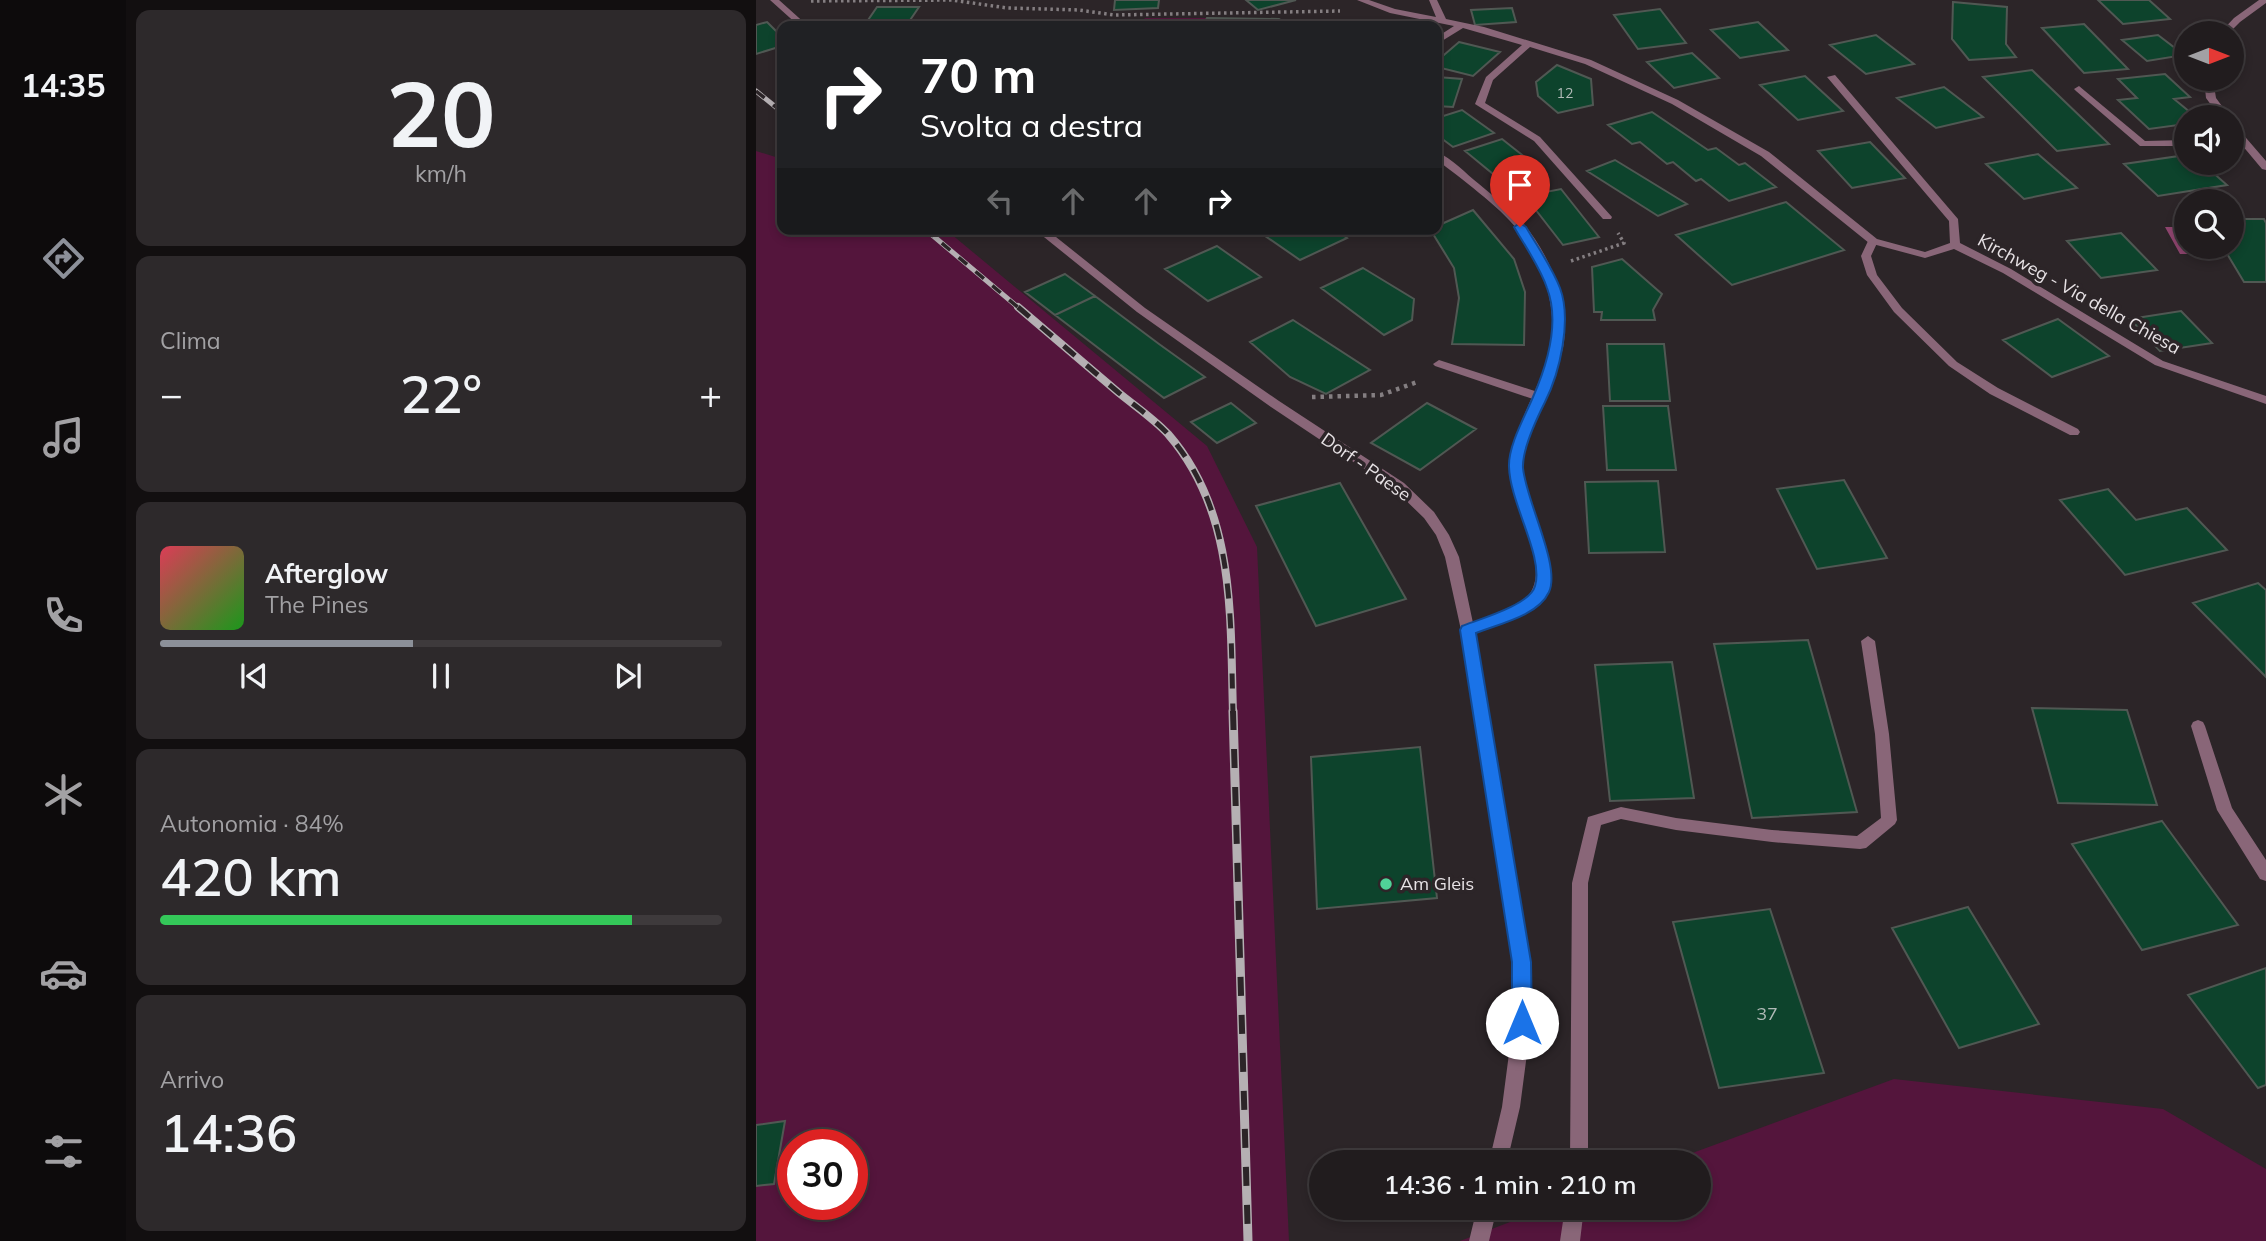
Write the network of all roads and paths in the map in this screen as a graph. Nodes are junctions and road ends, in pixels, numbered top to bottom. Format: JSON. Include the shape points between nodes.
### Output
{"nodes":[{"id":1,"x":1362,"y":0,"type":"edge"},
{"id":2,"x":1433,"y":0,"type":"edge"},
{"id":3,"x":2265,"y":0,"type":"edge"},
{"id":4,"x":776,"y":2,"type":"edge"},
{"id":5,"x":1342,"y":11,"type":"dead end"},
{"id":6,"x":1442,"y":20,"type":"junction"},
{"id":7,"x":798,"y":21,"type":"edge"},
{"id":8,"x":2236,"y":21,"type":"edge"},
{"id":9,"x":1462,"y":25,"type":"junction"},
{"id":10,"x":1442,"y":38,"type":"edge"},
{"id":11,"x":1529,"y":43,"type":"junction"},
{"id":12,"x":1832,"y":77,"type":"dead end"},
{"id":13,"x":2079,"y":89,"type":"dead end"},
{"id":14,"x":2174,"y":143,"type":"edge"},
{"id":15,"x":2244,"y":147,"type":"edge"},
{"id":16,"x":1442,"y":159,"type":"edge"},
{"id":17,"x":2266,"y":167,"type":"edge"},
{"id":18,"x":1607,"y":217,"type":"dead end"},
{"id":19,"x":1047,"y":235,"type":"edge"},
{"id":20,"x":1873,"y":241,"type":"junction"},
{"id":21,"x":1625,"y":243,"type":"dead end"},
{"id":22,"x":1955,"y":245,"type":"junction"},
{"id":23,"x":1557,"y":300,"type":"junction"},
{"id":24,"x":1439,"y":364,"type":"dead end"},
{"id":25,"x":1422,"y":380,"type":"dead end"},
{"id":26,"x":1303,"y":397,"type":"dead end"},
{"id":27,"x":1540,"y":397,"type":"junction"},
{"id":28,"x":2266,"y":400,"type":"edge"},
{"id":29,"x":2074,"y":432,"type":"dead end"},
{"id":30,"x":1468,"y":630,"type":"junction"},
{"id":31,"x":1868,"y":641,"type":"dead end"},
{"id":32,"x":2198,"y":726,"type":"dead end"},
{"id":33,"x":2266,"y":874,"type":"edge"},
{"id":34,"x":1501,"y":1150,"type":"edge"},
{"id":35,"x":1579,"y":1150,"type":"edge"},
{"id":36,"x":1484,"y":1220,"type":"edge"},
{"id":37,"x":1573,"y":1220,"type":"edge"},
{"id":38,"x":1479,"y":1241,"type":"edge"},
{"id":39,"x":1570,"y":1241,"type":"edge"}],
"edges":[{"from":1,"to":6,"type":"street","name":"Kirchweg - Via della Chiesa"},
{"from":2,"to":6,"type":"street"},
{"from":3,"to":8,"type":"street"},
{"from":4,"to":5,"type":"path","via":[[952,0],[1114,15]]},
{"from":4,"to":7,"type":"street"},
{"from":6,"to":9,"type":"street","name":"Kirchweg - Via della Chiesa"},
{"from":9,"to":10,"type":"street"},
{"from":9,"to":11,"type":"street","name":"Kirchweg - Via della Chiesa"},
{"from":11,"to":18,"type":"street","via":[[1489,79],[1480,104],[1537,139]]},
{"from":11,"to":20,"type":"street","name":"Kirchweg - Via della Chiesa","via":[[1588,62],[1675,102],[1765,154]]},
{"from":12,"to":22,"type":"street","name":"Kirchweg - Via della Chiesa","via":[[1954,220]]},
{"from":13,"to":14,"type":"street","via":[[2143,144]]},
{"from":15,"to":17,"type":"street"},
{"from":16,"to":23,"type":"street","via":[[1520,227]]},
{"from":19,"to":30,"type":"street","name":"Dorf - Paese","via":[[1141,310],[1399,486],[1443,535]]},
{"from":20,"to":22,"type":"street","name":"Kirchweg - Via della Chiesa","via":[[1926,255]]},
{"from":20,"to":29,"type":"street","via":[[1866,256],[1872,275],[1898,310],[1953,364]]},
{"from":21,"to":23,"type":"path","via":[[1566,263],[1574,284]]},
{"from":22,"to":28,"type":"street","name":"Kirchweg - Via della Chiesa","via":[[2007,271],[2159,363]]},
{"from":23,"to":27,"type":"street","via":[[1557,349]]},
{"from":24,"to":27,"type":"street"},
{"from":25,"to":26,"type":"path","via":[[1381,395]]},
{"from":27,"to":30,"type":"street","via":[[1516,465],[1521,498],[1545,569],[1542,591],[1528,606]]},
{"from":30,"to":34,"type":"street","name":"Dorf - Paese","via":[[1521,962],[1522,1023]]},
{"from":31,"to":35,"type":"street","via":[[1889,820],[1860,843],[1703,828],[1621,813],[1594,821],[1580,883]]},
{"from":32,"to":33,"type":"street","via":[[2225,810]]},
{"from":36,"to":38,"type":"street"},
{"from":37,"to":39,"type":"street"}]}
